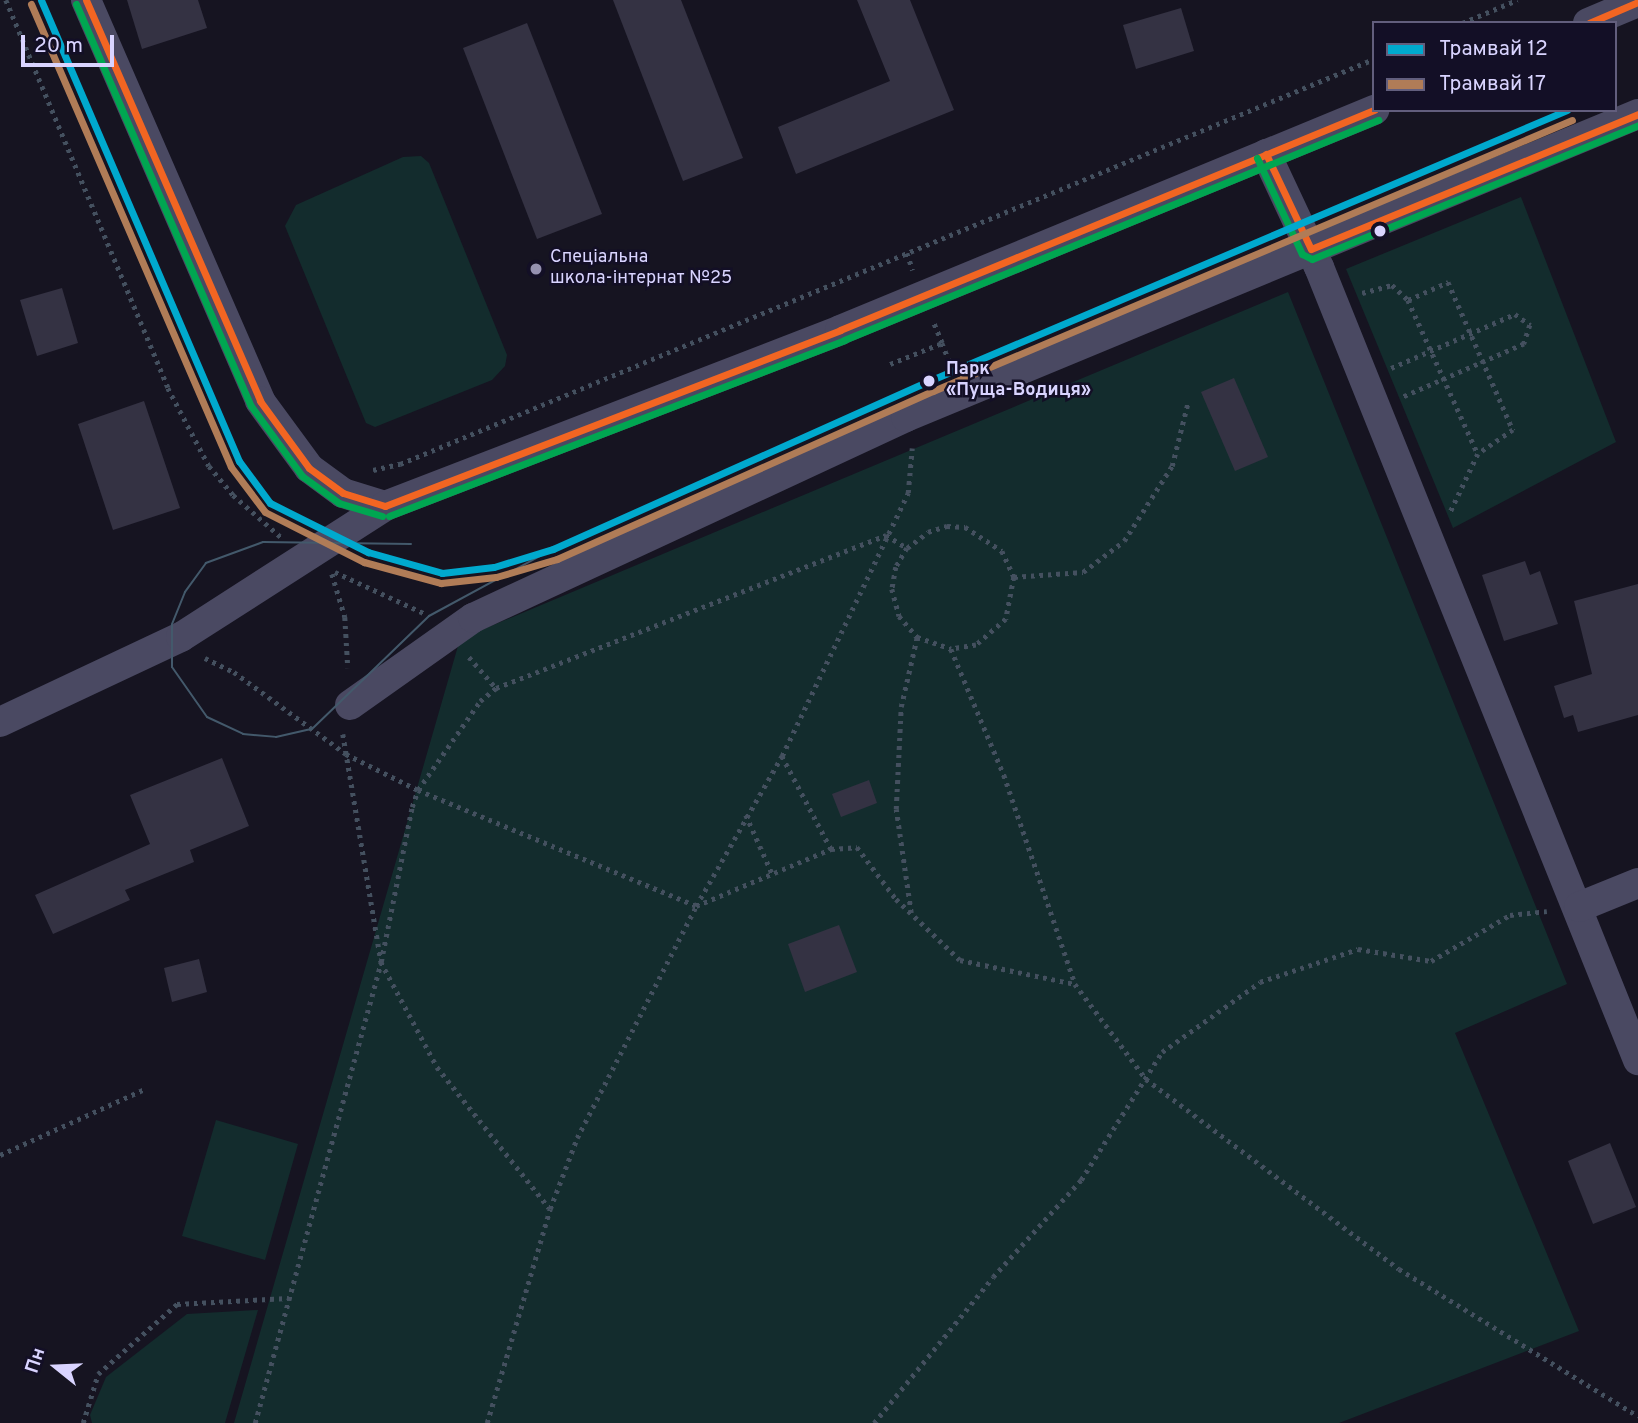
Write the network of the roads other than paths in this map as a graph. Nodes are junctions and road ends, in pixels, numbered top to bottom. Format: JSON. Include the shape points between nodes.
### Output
{"nodes":[{"id":1,"x":86,"y":0,"type":"edge"},
{"id":2,"x":1638,"y":2,"type":"edge"},
{"id":3,"x":1593,"y":21,"type":"edge"},
{"id":4,"x":1372,"y":111,"type":"edge"},
{"id":5,"x":1638,"y":114,"type":"edge"},
{"id":6,"x":1266,"y":155,"type":"junction"},
{"id":7,"x":1311,"y":249,"type":"junction"},
{"id":8,"x":385,"y":506,"type":"junction"},
{"id":9,"x":350,"y":705,"type":"road end"},
{"id":10,"x":0,"y":722,"type":"edge"},
{"id":11,"x":1638,"y":883,"type":"edge"},
{"id":12,"x":1579,"y":907,"type":"junction"},
{"id":13,"x":1638,"y":1060,"type":"edge"}],
"edges":[{"from":1,"to":8,"type":"street","via":[[260,401],[309,468],[343,493]]},
{"from":2,"to":3,"type":"street"},
{"from":4,"to":6,"type":"street"},
{"from":5,"to":7,"type":"street"},
{"from":6,"to":7,"type":"street"},
{"from":6,"to":8,"type":"street","via":[[840,330]]},
{"from":7,"to":9,"type":"street","via":[[906,417],[473,618]]},
{"from":7,"to":12,"type":"street"},
{"from":8,"to":10,"type":"street","via":[[172,642]]},
{"from":11,"to":12,"type":"street"},
{"from":12,"to":13,"type":"street"}]}
